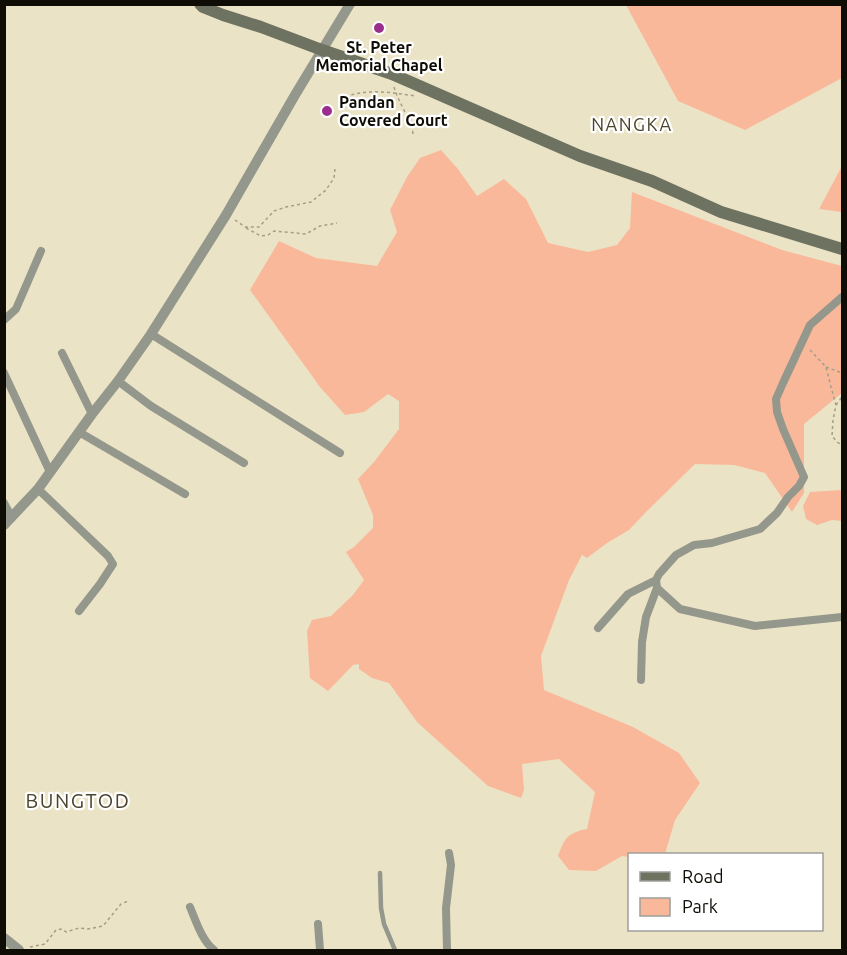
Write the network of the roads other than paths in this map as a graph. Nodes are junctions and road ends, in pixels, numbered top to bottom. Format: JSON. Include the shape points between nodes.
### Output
{"nodes":[{"id":1,"x":200,"y":4,"type":"edge"},
{"id":2,"x":350,"y":4,"type":"edge"},
{"id":3,"x":322,"y":50,"type":"junction"},
{"id":4,"x":843,"y":249,"type":"edge"},
{"id":5,"x":41,"y":251,"type":"dead end"},
{"id":6,"x":843,"y":297,"type":"edge"},
{"id":7,"x":4,"y":320,"type":"edge"},
{"id":8,"x":151,"y":334,"type":"junction"},
{"id":9,"x":62,"y":353,"type":"dead end"},
{"id":10,"x":4,"y":373,"type":"edge"},
{"id":11,"x":118,"y":381,"type":"junction"},
{"id":12,"x":92,"y":414,"type":"junction"},
{"id":13,"x":79,"y":432,"type":"junction"},
{"id":14,"x":340,"y":453,"type":"dead end"},
{"id":15,"x":244,"y":464,"type":"dead end"},
{"id":16,"x":50,"y":472,"type":"junction"},
{"id":17,"x":39,"y":489,"type":"junction"},
{"id":18,"x":185,"y":494,"type":"dead end"},
{"id":19,"x":4,"y":503,"type":"edge"},
{"id":20,"x":8,"y":522,"type":"edge"},
{"id":21,"x":656,"y":584,"type":"junction"},
{"id":22,"x":79,"y":611,"type":"dead end"},
{"id":23,"x":843,"y":617,"type":"edge"},
{"id":24,"x":598,"y":628,"type":"dead end"},
{"id":25,"x":641,"y":680,"type":"dead end"},
{"id":26,"x":448,"y":853,"type":"dead end"},
{"id":27,"x":380,"y":873,"type":"dead end"},
{"id":28,"x":190,"y":907,"type":"dead end"},
{"id":29,"x":318,"y":924,"type":"dead end"},
{"id":30,"x":4,"y":938,"type":"edge"},
{"id":31,"x":18,"y":950,"type":"edge"},
{"id":32,"x":214,"y":951,"type":"edge"},
{"id":33,"x":320,"y":951,"type":"edge"},
{"id":34,"x":395,"y":951,"type":"edge"},
{"id":35,"x":447,"y":951,"type":"edge"}],
"edges":[{"from":1,"to":3,"type":"main road"},
{"from":2,"to":3,"type":"street"},
{"from":3,"to":4,"type":"main road","via":[[392,74],[721,212]]},
{"from":3,"to":8,"type":"street"},
{"from":5,"to":7,"type":"street","via":[[16,309]]},
{"from":6,"to":21,"type":"street","via":[[810,325],[776,399],[783,429],[804,477],[799,486],[760,528],[694,545],[676,555],[658,574]]},
{"from":8,"to":11,"type":"street"},
{"from":8,"to":14,"type":"street"},
{"from":9,"to":12,"type":"street"},
{"from":10,"to":16,"type":"street"},
{"from":11,"to":12,"type":"street"},
{"from":11,"to":15,"type":"street"},
{"from":12,"to":13,"type":"street"},
{"from":13,"to":16,"type":"street"},
{"from":13,"to":18,"type":"street"},
{"from":16,"to":17,"type":"street"},
{"from":17,"to":20,"type":"street"},
{"from":17,"to":22,"type":"street","via":[[113,564]]},
{"from":19,"to":20,"type":"street"},
{"from":21,"to":23,"type":"street","via":[[680,609],[755,626]]},
{"from":21,"to":24,"type":"street","via":[[628,594]]},
{"from":21,"to":25,"type":"street","via":[[642,642]]},
{"from":26,"to":35,"type":"street","via":[[451,865]]},
{"from":27,"to":34,"type":"lane","via":[[384,924]]},
{"from":28,"to":32,"type":"street"},
{"from":29,"to":33,"type":"street"},
{"from":30,"to":31,"type":"street"}]}
